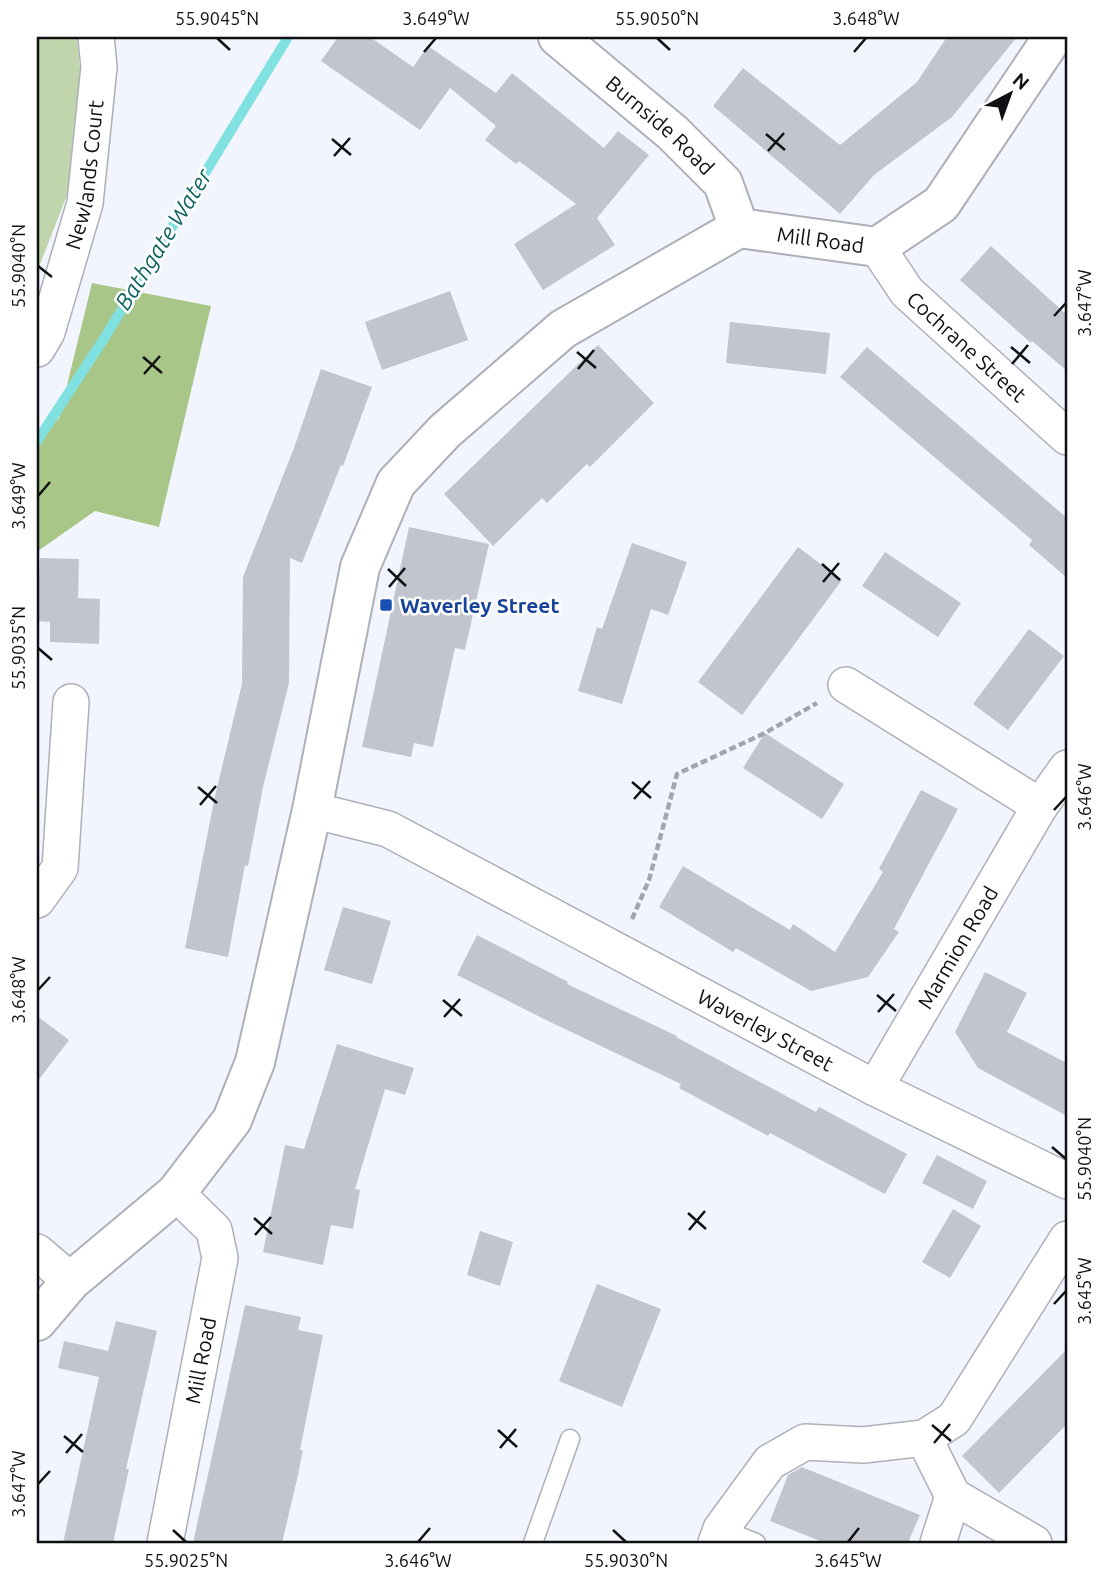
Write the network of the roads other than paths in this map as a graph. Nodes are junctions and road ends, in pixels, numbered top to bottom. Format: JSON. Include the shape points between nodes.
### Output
{"nodes":[{"id":1,"x":96,"y":37,"type":"edge"},
{"id":2,"x":558,"y":37,"type":"edge"},
{"id":3,"x":1053,"y":37,"type":"edge"},
{"id":4,"x":739,"y":228,"type":"junction"},
{"id":5,"x":877,"y":247,"type":"junction"},
{"id":6,"x":37,"y":348,"type":"edge"},
{"id":7,"x":1067,"y":437,"type":"edge"},
{"id":8,"x":846,"y":685,"type":"road end"},
{"id":9,"x":71,"y":702,"type":"dead end"},
{"id":10,"x":1067,"y":768,"type":"edge"},
{"id":11,"x":1040,"y":806,"type":"junction"},
{"id":12,"x":312,"y":810,"type":"junction"},
{"id":13,"x":37,"y":900,"type":"edge"},
{"id":14,"x":875,"y":1088,"type":"junction"},
{"id":15,"x":1067,"y":1181,"type":"edge"},
{"id":16,"x":176,"y":1193,"type":"junction"},
{"id":17,"x":1067,"y":1239,"type":"edge"},
{"id":18,"x":37,"y":1252,"type":"edge"},
{"id":19,"x":71,"y":1281,"type":"junction"},
{"id":20,"x":37,"y":1321,"type":"edge"},
{"id":21,"x":924,"y":1438,"type":"junction"},
{"id":22,"x":570,"y":1439,"type":"dead end"},
{"id":23,"x":953,"y":1496,"type":"junction"},
{"id":24,"x":718,"y":1536,"type":"edge"},
{"id":25,"x":165,"y":1543,"type":"edge"},
{"id":26,"x":533,"y":1543,"type":"edge"},
{"id":27,"x":757,"y":1543,"type":"edge"},
{"id":28,"x":938,"y":1543,"type":"edge"},
{"id":29,"x":1034,"y":1543,"type":"edge"}],
"edges":[{"from":1,"to":6,"type":"street","name":"Newlands Court","via":[[99,68],[85,203],[47,331]]},
{"from":2,"to":4,"type":"main road","name":"Burnside Road","via":[[673,133],[723,183]]},
{"from":3,"to":5,"type":"main road","name":"Mill Road","via":[[941,204]]},
{"from":4,"to":5,"type":"main road","name":"Mill Road"},
{"from":4,"to":12,"type":"main road","via":[[563,329],[445,431],[396,483],[360,567]]},
{"from":5,"to":7,"type":"street","name":"Cochrane Street","via":[[907,292]]},
{"from":8,"to":11,"type":"street"},
{"from":9,"to":13,"type":"street","via":[[61,868]]},
{"from":10,"to":11,"type":"street","name":"Marmion Road"},
{"from":11,"to":14,"type":"street","name":"Marmion Road"},
{"from":12,"to":14,"type":"street","name":"Waverley Street","via":[[388,829]]},
{"from":12,"to":16,"type":"main road","via":[[255,1062],[232,1120]]},
{"from":14,"to":15,"type":"street","name":"Waverley Street"},
{"from":16,"to":19,"type":"main road"},
{"from":16,"to":25,"type":"street","name":"Mill Road","via":[[214,1230],[220,1258]]},
{"from":17,"to":21,"type":"street","via":[[954,1419]]},
{"from":18,"to":19,"type":"street"},
{"from":19,"to":20,"type":"main road"},
{"from":21,"to":23,"type":"street"},
{"from":21,"to":24,"type":"street","via":[[863,1445],[806,1442],[770,1462]]},
{"from":22,"to":26,"type":"lane"},
{"from":23,"to":28,"type":"street"},
{"from":23,"to":29,"type":"street"},
{"from":24,"to":27,"type":"lane"}]}
